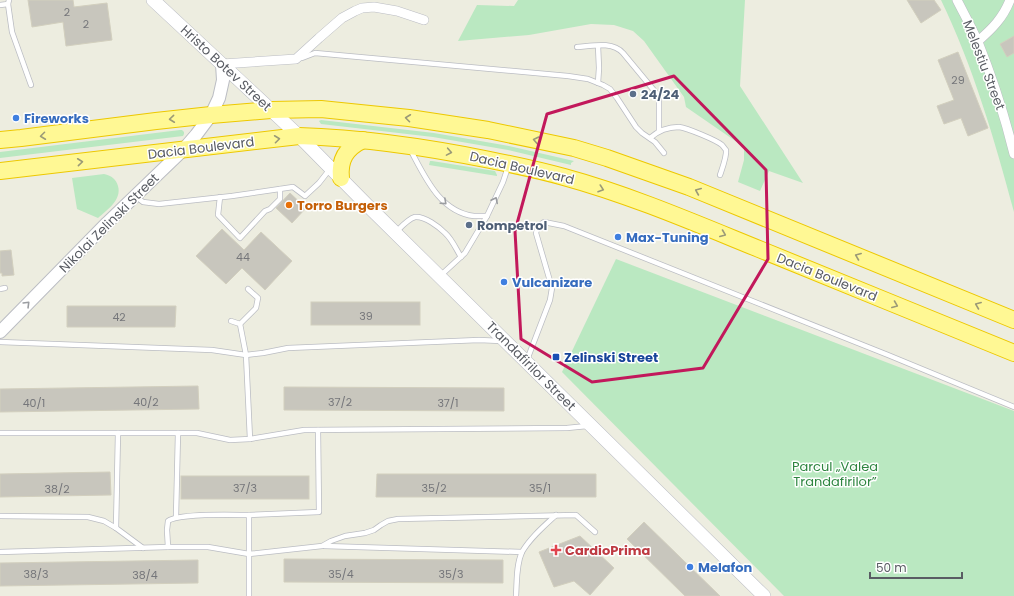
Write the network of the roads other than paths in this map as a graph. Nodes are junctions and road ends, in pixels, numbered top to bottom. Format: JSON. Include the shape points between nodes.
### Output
{"nodes":[{"id":1,"x":153,"y":0,"type":"edge"},
{"id":2,"x":957,"y":0,"type":"edge"},
{"id":3,"x":1010,"y":0,"type":"edge"},
{"id":4,"x":8,"y":2,"type":"edge"},
{"id":5,"x":0,"y":5,"type":"edge"},
{"id":6,"x":424,"y":20,"type":"dead end"},
{"id":7,"x":978,"y":41,"type":"junction"},
{"id":8,"x":598,"y":46,"type":"junction"},
{"id":9,"x":577,"y":47,"type":"dead end"},
{"id":10,"x":296,"y":59,"type":"junction"},
{"id":11,"x":222,"y":64,"type":"junction"},
{"id":12,"x":598,"y":83,"type":"junction"},
{"id":13,"x":31,"y":85,"type":"dead end"},
{"id":14,"x":271,"y":110,"type":"junction"},
{"id":15,"x":211,"y":115,"type":"junction"},
{"id":16,"x":659,"y":131,"type":"junction"},
{"id":17,"x":299,"y":136,"type":"junction"},
{"id":18,"x":650,"y":138,"type":"junction"},
{"id":19,"x":0,"y":140,"type":"edge"},
{"id":20,"x":363,"y":140,"type":"junction"},
{"id":21,"x":408,"y":146,"type":"junction"},
{"id":22,"x":183,"y":150,"type":"junction"},
{"id":23,"x":664,"y":153,"type":"dead end"},
{"id":24,"x":1014,"y":154,"type":"edge"},
{"id":25,"x":510,"y":164,"type":"junction"},
{"id":26,"x":0,"y":171,"type":"edge"},
{"id":27,"x":336,"y":173,"type":"junction"},
{"id":28,"x":720,"y":175,"type":"dead end"},
{"id":29,"x":280,"y":189,"type":"junction"},
{"id":30,"x":134,"y":196,"type":"junction"},
{"id":31,"x":220,"y":198,"type":"junction"},
{"id":32,"x":487,"y":216,"type":"junction"},
{"id":33,"x":395,"y":232,"type":"junction"},
{"id":34,"x":461,"y":257,"type":"junction"},
{"id":35,"x":440,"y":276,"type":"junction"},
{"id":36,"x":248,"y":288,"type":"dead end"},
{"id":37,"x":1014,"y":320,"type":"edge"},
{"id":38,"x":231,"y":321,"type":"dead end"},
{"id":39,"x":240,"y":324,"type":"junction"},
{"id":40,"x":0,"y":332,"type":"edge"},
{"id":41,"x":0,"y":342,"type":"edge"},
{"id":42,"x":506,"y":342,"type":"junction"},
{"id":43,"x":1014,"y":354,"type":"edge"},
{"id":44,"x":246,"y":355,"type":"junction"},
{"id":45,"x":526,"y":361,"type":"junction"},
{"id":46,"x":1014,"y":407,"type":"edge"},
{"id":47,"x":591,"y":425,"type":"junction"},
{"id":48,"x":318,"y":430,"type":"junction"},
{"id":49,"x":0,"y":433,"type":"edge"},
{"id":50,"x":118,"y":433,"type":"junction"},
{"id":51,"x":178,"y":433,"type":"junction"},
{"id":52,"x":250,"y":439,"type":"junction"},
{"id":53,"x":249,"y":515,"type":"junction"},
{"id":54,"x":556,"y":515,"type":"junction"},
{"id":55,"x":0,"y":516,"type":"edge"},
{"id":56,"x":176,"y":517,"type":"junction"},
{"id":57,"x":116,"y":528,"type":"junction"},
{"id":58,"x":595,"y":532,"type":"dead end"},
{"id":59,"x":322,"y":546,"type":"junction"},
{"id":60,"x":168,"y":547,"type":"junction"},
{"id":61,"x":143,"y":548,"type":"junction"},
{"id":62,"x":0,"y":552,"type":"edge"},
{"id":63,"x":522,"y":552,"type":"junction"},
{"id":64,"x":249,"y":554,"type":"junction"},
{"id":65,"x":249,"y":596,"type":"edge"},
{"id":66,"x":516,"y":596,"type":"edge"},
{"id":67,"x":764,"y":596,"type":"edge"}],
"edges":[{"from":1,"to":11,"type":"main road","name":"Hristo Botev Street"},
{"from":2,"to":7,"type":"street","name":"Melestiu Street"},
{"from":3,"to":7,"type":"street","via":[[1003,14]]},
{"from":4,"to":5,"type":"lane"},
{"from":4,"to":13,"type":"lane","via":[[12,32]]},
{"from":6,"to":10,"type":"street","via":[[397,11],[374,7],[362,8],[342,18]]},
{"from":7,"to":24,"type":"street","name":"Melestiu Street"},
{"from":8,"to":9,"type":"lane"},
{"from":8,"to":12,"type":"lane"},
{"from":8,"to":16,"type":"lane","via":[[608,45],[620,49],[657,94]]},
{"from":10,"to":11,"type":"street"},
{"from":10,"to":12,"type":"lane","via":[[315,53],[568,76]]},
{"from":11,"to":14,"type":"main road","name":"Hristo Botev Street"},
{"from":11,"to":15,"type":"street","name":"Nikolai Zelinski Street","via":[[223,80],[219,98]]},
{"from":12,"to":18,"type":"lane","via":[[610,89],[636,127]]},
{"from":14,"to":15,"type":"highway"},
{"from":14,"to":17,"type":"main road","name":"Hristo Botev Street"},
{"from":37,"to":14,"type":"highway","one_way":true,"via":[[689,187],[574,148],[488,130],[409,118],[321,108]]},
{"from":15,"to":19,"type":"highway","one_way":true},
{"from":15,"to":22,"type":"street","name":"Nikolai Zelinski Street"},
{"from":16,"to":18,"type":"lane"},
{"from":16,"to":28,"type":"lane","via":[[679,127],[723,146],[726,150]]},
{"from":17,"to":20,"type":"highway","name":"Dacia Boulevard"},
{"from":22,"to":17,"type":"highway","name":"Dacia Boulevard","one_way":true},
{"from":17,"to":27,"type":"main road","name":"Trandafirilor Street"},
{"from":18,"to":23,"type":"lane"},
{"from":20,"to":21,"type":"highway","name":"Dacia Boulevard"},
{"from":20,"to":27,"type":"highway","via":[[350,148],[340,170]]},
{"from":21,"to":25,"type":"highway","name":"Dacia Boulevard","one_way":true},
{"from":21,"to":32,"type":"lane","one_way":true,"via":[[443,201],[461,212]]},
{"from":26,"to":22,"type":"highway","name":"Dacia Boulevard","one_way":true},
{"from":22,"to":30,"type":"street","name":"Nikolai Zelinski Street"},
{"from":32,"to":25,"type":"lane","one_way":true},
{"from":25,"to":43,"type":"highway","name":"Dacia Boulevard","one_way":true,"via":[[564,177],[630,199]]},
{"from":27,"to":29,"type":"lane","via":[[304,196],[293,187]]},
{"from":27,"to":33,"type":"main road","name":"Trandafirilor Street"},
{"from":29,"to":31,"type":"lane"},
{"from":29,"to":31,"type":"lane","via":[[280,199],[240,238],[218,214]]},
{"from":30,"to":31,"type":"lane","via":[[142,202],[159,204]]},
{"from":40,"to":30,"type":"street","name":"Nikolai Zelinski Street","one_way":true},
{"from":32,"to":34,"type":"lane"},
{"from":33,"to":34,"type":"lane","via":[[409,220],[416,217],[424,218],[445,233]]},
{"from":33,"to":35,"type":"main road","name":"Trandafirilor Street"},
{"from":34,"to":35,"type":"lane"},
{"from":35,"to":42,"type":"main road","name":"Trandafirilor Street"},
{"from":36,"to":39,"type":"lane","via":[[258,298],[256,308]]},
{"from":38,"to":39,"type":"lane"},
{"from":39,"to":44,"type":"lane"},
{"from":41,"to":44,"type":"lane","via":[[212,350]]},
{"from":42,"to":44,"type":"lane","via":[[479,340],[288,348]]},
{"from":42,"to":45,"type":"main road","name":"Trandafirilor Street"},
{"from":44,"to":52,"type":"lane"},
{"from":45,"to":46,"type":"lane","via":[[550,300],[552,288],[536,233],[538,226],[544,222],[564,226]]},
{"from":45,"to":47,"type":"main road","name":"Trandafirilor Street"},
{"from":47,"to":48,"type":"lane","via":[[567,428]]},
{"from":47,"to":67,"type":"main road","name":"Trandafirilor Street"},
{"from":48,"to":52,"type":"lane"},
{"from":48,"to":53,"type":"lane","via":[[319,512]]},
{"from":49,"to":50,"type":"lane"},
{"from":50,"to":51,"type":"lane"},
{"from":50,"to":57,"type":"lane"},
{"from":51,"to":52,"type":"lane","via":[[197,432],[230,440]]},
{"from":51,"to":56,"type":"lane"},
{"from":53,"to":56,"type":"lane"},
{"from":53,"to":64,"type":"lane"},
{"from":54,"to":58,"type":"lane","via":[[576,515]]},
{"from":54,"to":59,"type":"lane","via":[[398,519],[388,521],[374,530],[344,536]]},
{"from":54,"to":63,"type":"lane"},
{"from":55,"to":57,"type":"lane","via":[[88,517],[104,521]]},
{"from":56,"to":60,"type":"lane","via":[[168,521]]},
{"from":57,"to":61,"type":"lane"},
{"from":59,"to":63,"type":"lane"},
{"from":59,"to":64,"type":"lane"},
{"from":60,"to":61,"type":"lane"},
{"from":60,"to":64,"type":"lane","via":[[208,548]]},
{"from":61,"to":62,"type":"lane"},
{"from":63,"to":66,"type":"lane"},
{"from":64,"to":65,"type":"lane"}]}
